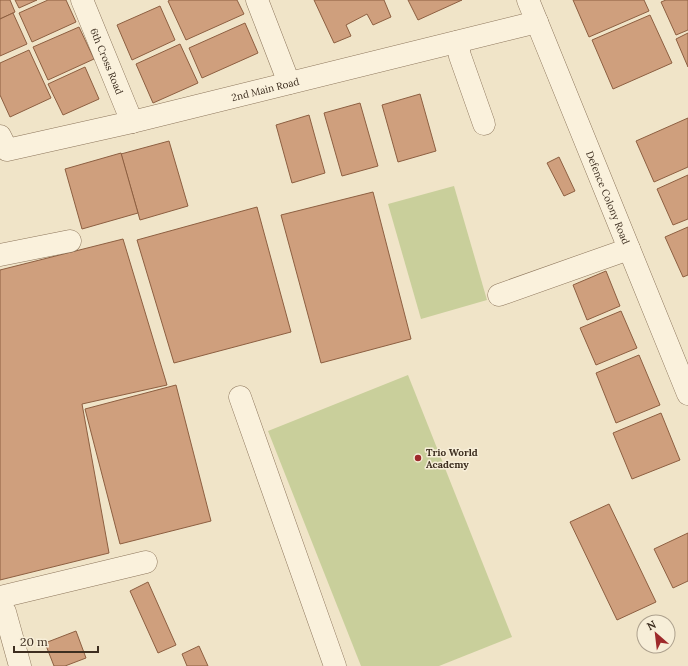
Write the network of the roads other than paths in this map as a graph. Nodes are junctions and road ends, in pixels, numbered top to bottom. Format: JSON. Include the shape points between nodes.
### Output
{"nodes":[{"id":1,"x":82,"y":0,"type":"edge"},
{"id":2,"x":257,"y":0,"type":"edge"},
{"id":3,"x":528,"y":0,"type":"edge"},
{"id":4,"x":537,"y":22,"type":"junction"},
{"id":5,"x":457,"y":42,"type":"junction"},
{"id":6,"x":289,"y":83,"type":"junction"},
{"id":7,"x":132,"y":122,"type":"junction"},
{"id":8,"x":484,"y":124,"type":"dead end"},
{"id":9,"x":0,"y":136,"type":"edge"},
{"id":10,"x":70,"y":241,"type":"dead end"},
{"id":11,"x":629,"y":249,"type":"junction"},
{"id":12,"x":0,"y":255,"type":"edge"},
{"id":13,"x":499,"y":295,"type":"dead end"},
{"id":14,"x":688,"y":394,"type":"edge"},
{"id":15,"x":240,"y":397,"type":"dead end"},
{"id":16,"x":146,"y":562,"type":"dead end"},
{"id":17,"x":2,"y":604,"type":"edge"},
{"id":18,"x":20,"y":666,"type":"edge"},
{"id":19,"x":335,"y":666,"type":"edge"}],
"edges":[{"from":1,"to":7,"type":"street","name":"6th Cross Road"},
{"from":2,"to":6,"type":"street"},
{"from":3,"to":4,"type":"street","name":"Defence Colony Road"},
{"from":4,"to":5,"type":"street","name":"2nd Main Road"},
{"from":4,"to":11,"type":"street","name":"Defence Colony Road"},
{"from":5,"to":6,"type":"street","name":"2nd Main Road"},
{"from":5,"to":8,"type":"street"},
{"from":6,"to":7,"type":"street","name":"2nd Main Road"},
{"from":7,"to":9,"type":"street","name":"2nd Main Road","via":[[7,150]]},
{"from":10,"to":12,"type":"street"},
{"from":11,"to":13,"type":"street"},
{"from":11,"to":14,"type":"street","name":"Defence Colony Road"},
{"from":15,"to":19,"type":"street"},
{"from":16,"to":17,"type":"street"},
{"from":17,"to":18,"type":"street"}]}
